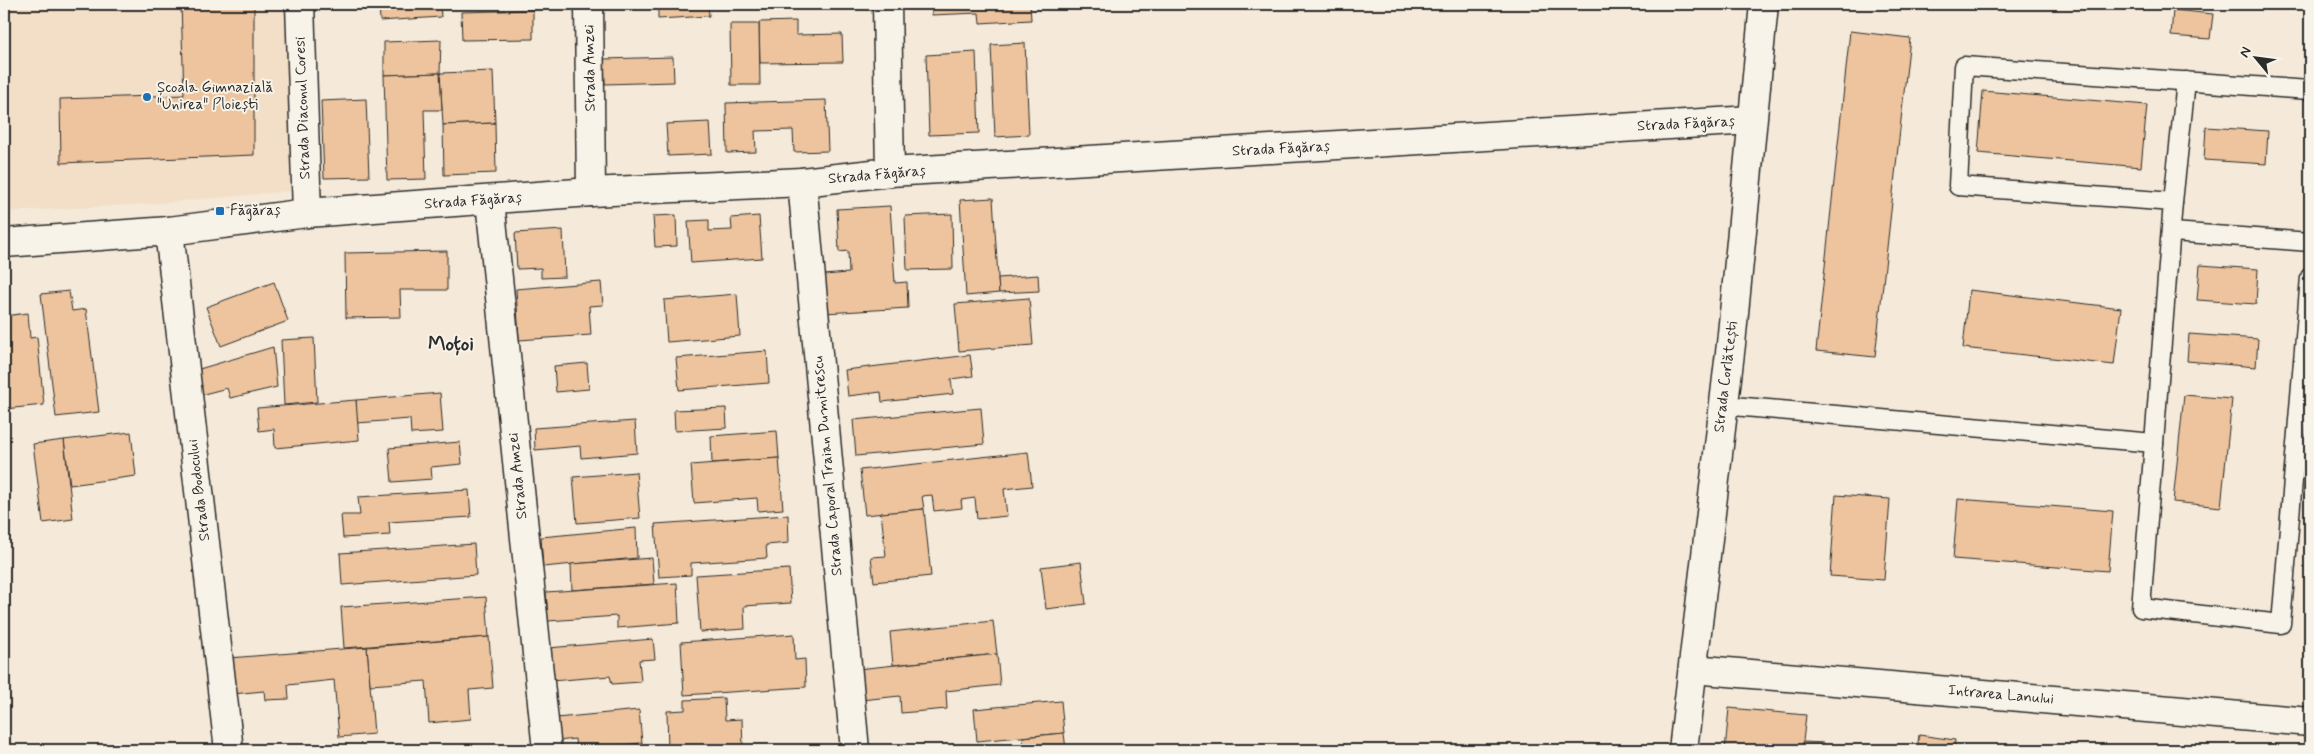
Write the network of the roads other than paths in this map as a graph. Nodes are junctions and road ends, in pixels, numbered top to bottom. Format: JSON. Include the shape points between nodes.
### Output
{"nodes":[{"id":1,"x":300,"y":4,"type":"edge"},
{"id":2,"x":589,"y":4,"type":"edge"},
{"id":3,"x":887,"y":4,"type":"edge"},
{"id":4,"x":1764,"y":4,"type":"edge"},
{"id":5,"x":2186,"y":81,"type":"junction"},
{"id":6,"x":2310,"y":90,"type":"edge"},
{"id":7,"x":1752,"y":120,"type":"junction"},
{"id":8,"x":890,"y":172,"type":"junction"},
{"id":9,"x":802,"y":182,"type":"junction"},
{"id":10,"x":591,"y":192,"type":"junction"},
{"id":11,"x":490,"y":201,"type":"junction"},
{"id":12,"x":2173,"y":202,"type":"junction"},
{"id":13,"x":307,"y":213,"type":"junction"},
{"id":14,"x":169,"y":231,"type":"junction"},
{"id":15,"x":2172,"y":232,"type":"junction"},
{"id":16,"x":2310,"y":242,"type":"edge"},
{"id":17,"x":4,"y":243,"type":"edge"},
{"id":18,"x":2310,"y":277,"type":"edge"},
{"id":19,"x":1722,"y":405,"type":"junction"},
{"id":20,"x":2154,"y":443,"type":"junction"},
{"id":21,"x":1693,"y":669,"type":"junction"},
{"id":22,"x":2310,"y":722,"type":"edge"},
{"id":23,"x":229,"y":750,"type":"edge"},
{"id":24,"x":547,"y":750,"type":"edge"},
{"id":25,"x":855,"y":750,"type":"edge"},
{"id":26,"x":1683,"y":750,"type":"edge"}],
"edges":[{"from":1,"to":13,"type":"street","name":"Strada Diaconul Coresi"},
{"from":2,"to":10,"type":"street","name":"Strada Amzei"},
{"from":3,"to":8,"type":"street"},
{"from":4,"to":7,"type":"street","name":"Strada Corlătești"},
{"from":5,"to":6,"type":"lane"},
{"from":5,"to":12,"type":"lane"},
{"from":5,"to":12,"type":"lane","via":[[1964,66],[1958,186]]},
{"from":7,"to":8,"type":"street","name":"Strada Făgăraș"},
{"from":7,"to":19,"type":"street","name":"Strada Corlătești"},
{"from":8,"to":9,"type":"street","name":"Strada Făgăraș"},
{"from":9,"to":10,"type":"street","name":"Strada Făgăraș"},
{"from":9,"to":25,"type":"street","name":"Strada Caporal Traian Dumitrescu"},
{"from":10,"to":11,"type":"street","name":"Strada Făgăraș"},
{"from":11,"to":13,"type":"street","name":"Strada Făgăraș"},
{"from":11,"to":24,"type":"street","name":"Strada Amzei"},
{"from":12,"to":15,"type":"lane"},
{"from":13,"to":14,"type":"street","name":"Strada Făgăraș"},
{"from":14,"to":17,"type":"street","name":"Strada Făgăraș"},
{"from":14,"to":23,"type":"street","name":"Strada Bodocului"},
{"from":15,"to":16,"type":"lane"},
{"from":15,"to":20,"type":"lane"},
{"from":18,"to":20,"type":"lane","via":[[2281,624],[2141,608]]},
{"from":19,"to":20,"type":"lane"},
{"from":19,"to":21,"type":"street","name":"Strada Corlătești"},
{"from":21,"to":22,"type":"street","name":"Intrarea Lanului"},
{"from":21,"to":26,"type":"street","name":"Strada Corlătești"}]}
